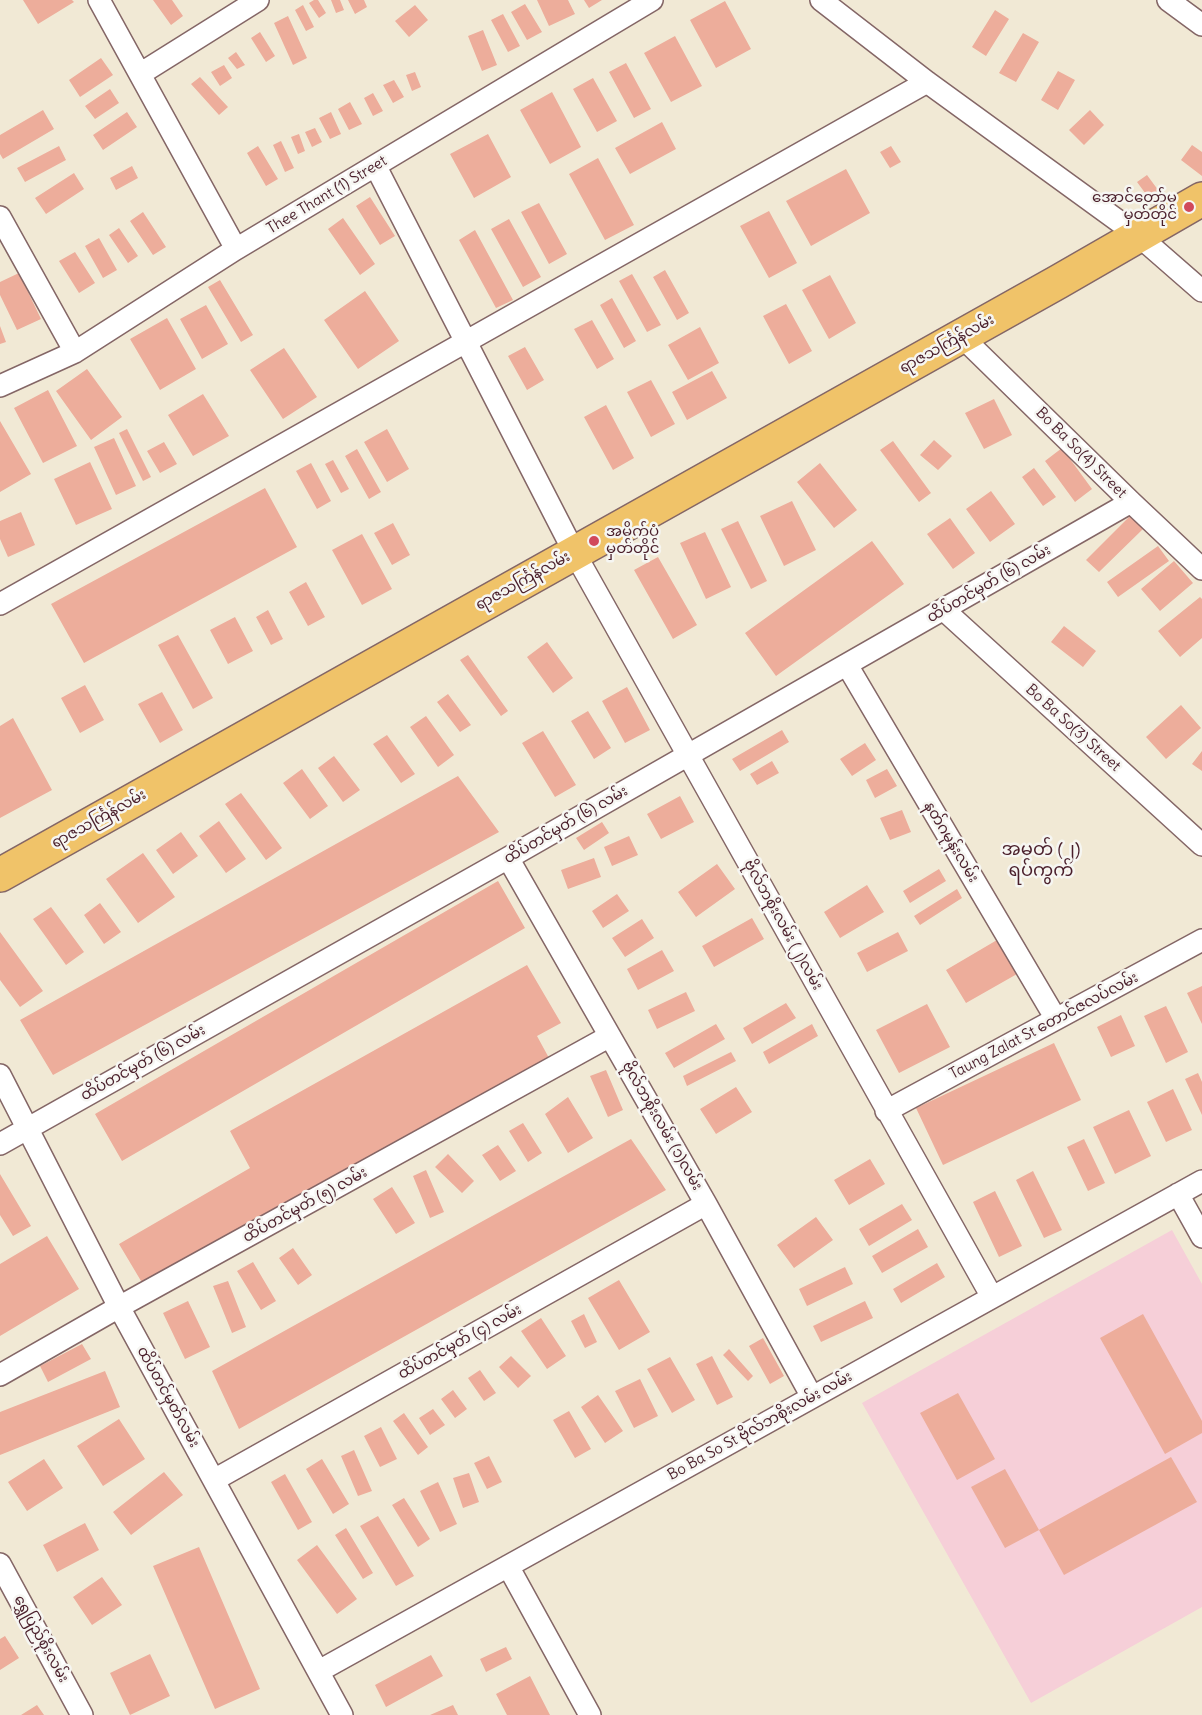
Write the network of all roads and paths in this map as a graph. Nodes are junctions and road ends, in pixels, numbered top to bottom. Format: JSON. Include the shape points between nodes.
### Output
{"nodes":[{"id":1,"x":99,"y":0,"type":"edge"},
{"id":2,"x":258,"y":0,"type":"edge"},
{"id":3,"x":652,"y":0,"type":"edge"},
{"id":4,"x":821,"y":0,"type":"edge"},
{"id":5,"x":1168,"y":0,"type":"edge"},
{"id":6,"x":1202,"y":25,"type":"edge"},
{"id":7,"x":140,"y":74,"type":"junction"},
{"id":8,"x":927,"y":82,"type":"junction"},
{"id":9,"x":376,"y":167,"type":"junction"},
{"id":10,"x":1202,"y":199,"type":"edge"},
{"id":11,"x":0,"y":218,"type":"edge"},
{"id":12,"x":1139,"y":236,"type":"junction"},
{"id":13,"x":236,"y":249,"type":"junction"},
{"id":14,"x":1202,"y":291,"type":"edge"},
{"id":15,"x":962,"y":336,"type":"junction"},
{"id":16,"x":466,"y":341,"type":"junction"},
{"id":17,"x":75,"y":352,"type":"junction"},
{"id":18,"x":0,"y":386,"type":"edge"},
{"id":19,"x":1131,"y":502,"type":"junction"},
{"id":20,"x":574,"y":552,"type":"junction"},
{"id":21,"x":1202,"y":569,"type":"edge"},
{"id":22,"x":0,"y":604,"type":"edge"},
{"id":23,"x":944,"y":610,"type":"junction"},
{"id":24,"x":847,"y":666,"type":"junction"},
{"id":25,"x":689,"y":755,"type":"junction"},
{"id":26,"x":1202,"y":845,"type":"edge"},
{"id":27,"x":508,"y":858,"type":"junction"},
{"id":28,"x":0,"y":874,"type":"edge"},
{"id":29,"x":1202,"y":940,"type":"edge"},
{"id":30,"x":1056,"y":1019,"type":"junction"},
{"id":31,"x":610,"y":1036,"type":"junction"},
{"id":32,"x":0,"y":1076,"type":"edge"},
{"id":33,"x":886,"y":1111,"type":"junction"},
{"id":34,"x":28,"y":1128,"type":"junction"},
{"id":35,"x":0,"y":1144,"type":"edge"},
{"id":36,"x":1202,"y":1181,"type":"edge"},
{"id":37,"x":1178,"y":1194,"type":"junction"},
{"id":38,"x":706,"y":1204,"type":"junction"},
{"id":39,"x":1202,"y":1237,"type":"edge"},
{"id":40,"x":992,"y":1297,"type":"junction"},
{"id":41,"x":119,"y":1307,"type":"junction"},
{"id":42,"x":0,"y":1375,"type":"edge"},
{"id":43,"x":812,"y":1397,"type":"junction"},
{"id":44,"x":214,"y":1480,"type":"junction"},
{"id":45,"x":0,"y":1564,"type":"edge"},
{"id":46,"x":508,"y":1566,"type":"junction"},
{"id":47,"x":319,"y":1671,"type":"junction"},
{"id":48,"x":82,"y":1715,"type":"edge"},
{"id":49,"x":342,"y":1715,"type":"edge"},
{"id":50,"x":590,"y":1715,"type":"edge"}],
"edges":[{"from":1,"to":7,"type":"street"},
{"from":2,"to":7,"type":"street"},
{"from":3,"to":9,"type":"street","name":"Thee Thant (1) Street"},
{"from":4,"to":8,"type":"street"},
{"from":5,"to":6,"type":"street"},
{"from":7,"to":13,"type":"street"},
{"from":8,"to":12,"type":"street"},
{"from":8,"to":16,"type":"street"},
{"from":9,"to":13,"type":"street","name":"Thee Thant (1) Street"},
{"from":9,"to":16,"type":"street","name":"ဗိုလ်ဘစိုးလမ်း (၂)လမ်း"},
{"from":10,"to":12,"type":"main road","name":"ရာဇသင်္ကြန်လမ်း"},
{"from":11,"to":17,"type":"street"},
{"from":12,"to":14,"type":"street"},
{"from":12,"to":15,"type":"main road","name":"ရာဇသင်္ကြန်လမ်း"},
{"from":13,"to":17,"type":"street","name":"Thee Thant (1) Street"},
{"from":15,"to":19,"type":"street","name":"Bo Ba So(4) Street"},
{"from":15,"to":20,"type":"main road","name":"ရာဇသင်္ကြန်လမ်း"},
{"from":16,"to":20,"type":"street","name":"ဗိုလ်ဘစိုးလမ်း (၂)လမ်း"},
{"from":16,"to":22,"type":"street"},
{"from":17,"to":18,"type":"street","name":"Thee Thant (1) Street"},
{"from":19,"to":21,"type":"street","name":"Bo Ba So(4) Street"},
{"from":19,"to":23,"type":"street","name":"ထိပ်တင်မှတ် (၆) လမ်း"},
{"from":20,"to":25,"type":"street","name":"ဗိုလ်ဘစိုးလမ်း (၂)လမ်း"},
{"from":20,"to":28,"type":"main road","name":"ရာဇသင်္ကြန်လမ်း"},
{"from":23,"to":24,"type":"street","name":"ထိပ်တင်မှတ် (၆) လမ်း"},
{"from":23,"to":26,"type":"street","name":"Bo Ba So(3) Street"},
{"from":24,"to":25,"type":"street","name":"ထိပ်တင်မှတ် (၆) လမ်း"},
{"from":24,"to":30,"type":"street","name":"နတ်ဂမုန်းလမ်း"},
{"from":25,"to":27,"type":"street","name":"ထိပ်တင်မှတ် (၆) လမ်း"},
{"from":25,"to":33,"type":"street","name":"ဗိုလ်ဘစိုးလမ်း (၂)လမ်း"},
{"from":27,"to":31,"type":"street","name":"ဗိုလ်ဘစိုးလမ်း (၁)လမ်း"},
{"from":27,"to":34,"type":"street","name":"ထိပ်တင်မှတ် (၆) လမ်း"},
{"from":29,"to":30,"type":"street","name":"Taung Zalat St တောင်ဇလပ်လမ်း"},
{"from":30,"to":33,"type":"street","name":"Taung Zalat St တောင်ဇလပ်လမ်း"},
{"from":31,"to":38,"type":"street","name":"ဗိုလ်ဘစိုးလမ်း (၁)လမ်း"},
{"from":31,"to":41,"type":"street","name":"ထိပ်တင်မှတ် (၅) လမ်း"},
{"from":32,"to":34,"type":"street","name":"ထိပ်တင်မှတ်လမ်း"},
{"from":33,"to":40,"type":"street","name":"ဗိုလ်ဘစိုးလမ်း (၂)လမ်း"},
{"from":34,"to":35,"type":"street","name":"ထိပ်တင်မှတ် (၆) လမ်း"},
{"from":34,"to":41,"type":"street","name":"ထိပ်တင်မှတ်လမ်း"},
{"from":36,"to":37,"type":"street","name":"Bo Ba So St ဗိုလ်ဘစိုးလမ်း လမ်း"},
{"from":37,"to":39,"type":"street"},
{"from":37,"to":40,"type":"street","name":"Bo Ba So St ဗိုလ်ဘစိုးလမ်း လမ်း"},
{"from":38,"to":43,"type":"street","name":"ဗိုလ်ဘစိုးလမ်း (၁)လမ်း"},
{"from":38,"to":44,"type":"street","name":"ထိပ်တင်မှတ် (၄) လမ်း"},
{"from":40,"to":43,"type":"street","name":"Bo Ba So St ဗိုလ်ဘစိုးလမ်း လမ်း"},
{"from":41,"to":42,"type":"street","name":"ထိပ်တင်မှတ် (၅) လမ်း"},
{"from":41,"to":44,"type":"street","name":"ထိပ်တင်မှတ်လမ်း"},
{"from":43,"to":46,"type":"street","name":"Bo Ba So St ဗိုလ်ဘစိုးလမ်း လမ်း"},
{"from":44,"to":47,"type":"street","name":"ထိပ်တင်မှတ်လမ်း"},
{"from":45,"to":48,"type":"street","name":"ရွှေပြည်စိုးလမ်း"},
{"from":46,"to":47,"type":"street","name":"Bo Ba So St ဗိုလ်ဘစိုးလမ်း လမ်း"},
{"from":46,"to":50,"type":"street"},
{"from":47,"to":49,"type":"street","name":"ထိပ်တင်မှတ်လမ်း"}]}
